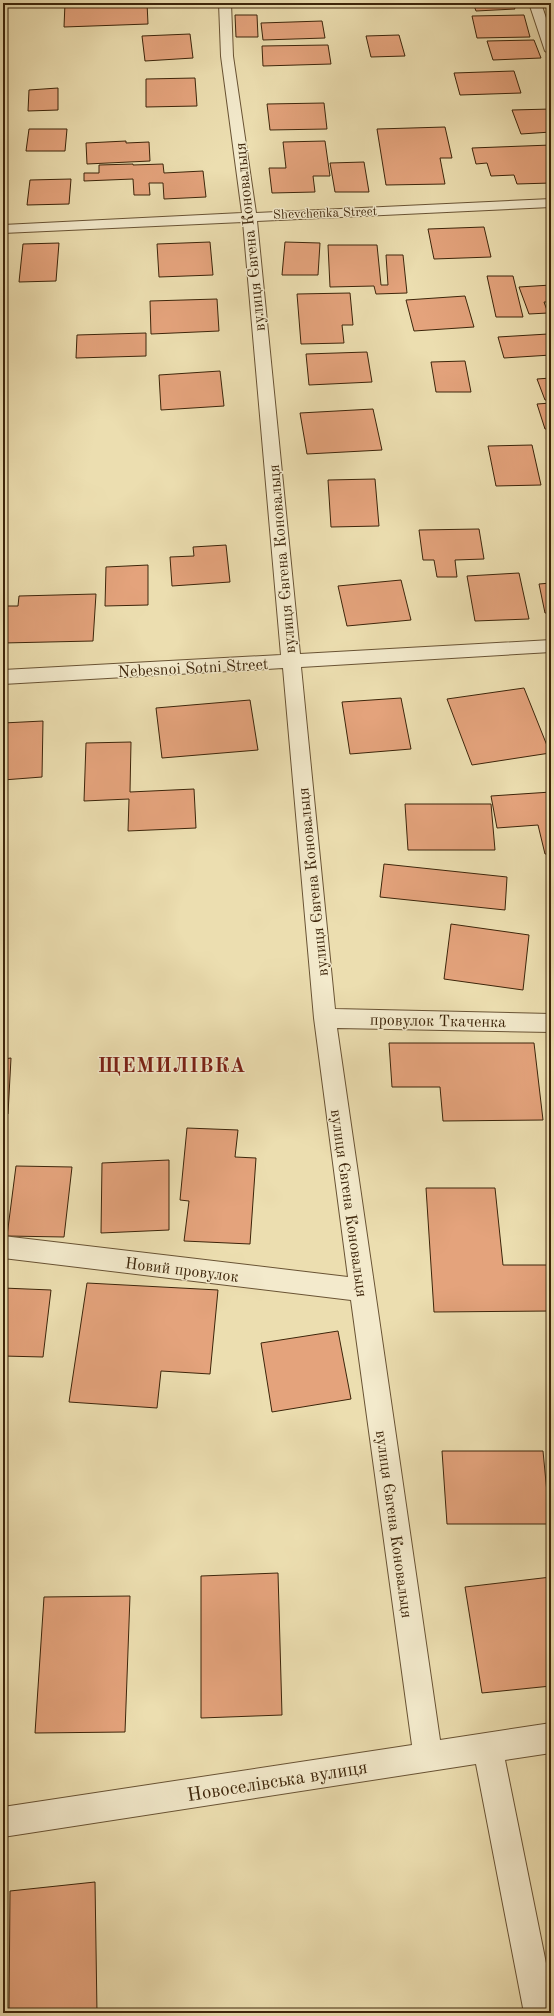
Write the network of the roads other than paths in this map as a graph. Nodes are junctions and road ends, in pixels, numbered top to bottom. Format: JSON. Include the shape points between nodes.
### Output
{"nodes":[{"id":1,"x":225,"y":3,"type":"edge"},
{"id":2,"x":535,"y":3,"type":"edge"},
{"id":3,"x":551,"y":51,"type":"edge"},
{"id":4,"x":551,"y":202,"type":"edge"},
{"id":5,"x":249,"y":216,"type":"junction"},
{"id":6,"x":3,"y":229,"type":"edge"},
{"id":7,"x":551,"y":646,"type":"edge"},
{"id":8,"x":290,"y":661,"type":"junction"},
{"id":9,"x":3,"y":677,"type":"edge"},
{"id":10,"x":326,"y":1018,"type":"junction"},
{"id":11,"x":551,"y":1023,"type":"edge"},
{"id":12,"x":3,"y":1247,"type":"edge"},
{"id":13,"x":362,"y":1290,"type":"junction"},
{"id":14,"x":551,"y":1738,"type":"edge"},
{"id":15,"x":488,"y":1748,"type":"junction"},
{"id":16,"x":428,"y":1757,"type":"junction"},
{"id":17,"x":3,"y":1822,"type":"edge"},
{"id":18,"x":540,"y":2013,"type":"edge"}],
"edges":[{"from":1,"to":5,"type":"street","name":"вулиця Євгена Коновальця","via":[[227,56]]},
{"from":2,"to":3,"type":"street"},
{"from":4,"to":5,"type":"street","name":"Shevchenka Street"},
{"from":5,"to":6,"type":"street","name":"Shevchenka Street"},
{"from":5,"to":8,"type":"street","name":"вулиця Євгена Коновальця"},
{"from":7,"to":8,"type":"street","name":"Nebesnoi Sotni Street"},
{"from":8,"to":9,"type":"street","name":"Nebesnoi Sotni Street"},
{"from":8,"to":10,"type":"street","name":"вулиця Євгена Коновальця"},
{"from":10,"to":11,"type":"street","name":"провулок Ткаченка"},
{"from":10,"to":13,"type":"street","name":"вулиця Євгена Коновальця"},
{"from":12,"to":13,"type":"street","name":"Новий провулок"},
{"from":13,"to":16,"type":"street","name":"вулиця Євгена Коновальця"},
{"from":14,"to":15,"type":"street","name":"Новоселівська вулиця"},
{"from":15,"to":16,"type":"street","name":"Новоселівська вулиця"},
{"from":15,"to":18,"type":"street"},
{"from":16,"to":17,"type":"street","name":"Новоселівська вулиця"}]}
